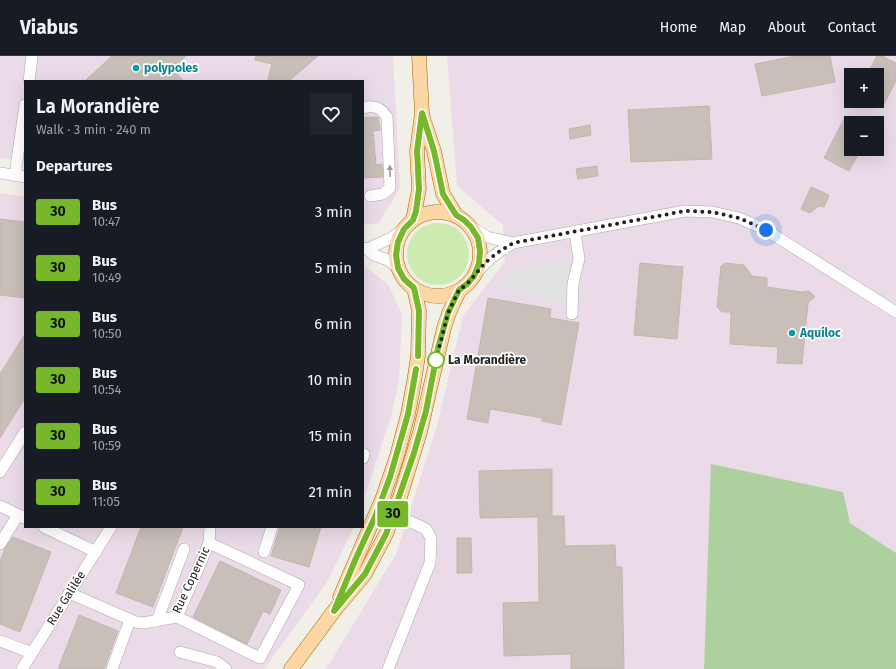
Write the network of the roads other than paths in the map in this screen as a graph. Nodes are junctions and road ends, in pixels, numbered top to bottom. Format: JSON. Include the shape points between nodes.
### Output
{"nodes":[{"id":1,"x":32,"y":56,"type":"edge"},
{"id":2,"x":419,"y":56,"type":"edge"},
{"id":3,"x":29,"y":80,"type":"edge"},
{"id":4,"x":364,"y":108,"type":"edge"},
{"id":5,"x":24,"y":112,"type":"edge"},
{"id":6,"x":422,"y":113,"type":"junction"},
{"id":7,"x":0,"y":173,"type":"edge"},
{"id":8,"x":21,"y":176,"type":"edge"},
{"id":9,"x":370,"y":196,"type":"dead end"},
{"id":10,"x":456,"y":215,"type":"junction"},
{"id":11,"x":408,"y":225,"type":"junction"},
{"id":12,"x":471,"y":227,"type":"junction"},
{"id":13,"x":575,"y":232,"type":"junction"},
{"id":14,"x":513,"y":243,"type":"junction"},
{"id":15,"x":365,"y":248,"type":"edge"},
{"id":16,"x":398,"y":268,"type":"junction"},
{"id":17,"x":474,"y":276,"type":"junction"},
{"id":18,"x":414,"y":288,"type":"junction"},
{"id":19,"x":459,"y":290,"type":"junction"},
{"id":20,"x":896,"y":312,"type":"edge"},
{"id":21,"x":572,"y":314,"type":"dead end"},
{"id":22,"x":24,"y":434,"type":"edge"},
{"id":23,"x":0,"y":472,"type":"edge"},
{"id":24,"x":0,"y":506,"type":"edge"},
{"id":25,"x":393,"y":514,"type":"junction"},
{"id":26,"x":21,"y":516,"type":"edge"},
{"id":27,"x":46,"y":528,"type":"edge"},
{"id":28,"x":110,"y":528,"type":"edge"},
{"id":29,"x":210,"y":528,"type":"edge"},
{"id":30,"x":272,"y":528,"type":"edge"},
{"id":31,"x":209,"y":543,"type":"junction"},
{"id":32,"x":0,"y":544,"type":"edge"},
{"id":33,"x":184,"y":550,"type":"dead end"},
{"id":34,"x":96,"y":552,"type":"junction"},
{"id":35,"x":264,"y":552,"type":"dead end"},
{"id":36,"x":69,"y":593,"type":"junction"},
{"id":37,"x":334,"y":611,"type":"junction"},
{"id":38,"x":176,"y":617,"type":"junction"},
{"id":39,"x":130,"y":620,"type":"junction"},
{"id":40,"x":157,"y":621,"type":"junction"},
{"id":41,"x":0,"y":641,"type":"edge"},
{"id":42,"x":180,"y":652,"type":"dead end"},
{"id":43,"x":32,"y":653,"type":"junction"},
{"id":44,"x":22,"y":669,"type":"edge"},
{"id":45,"x":112,"y":669,"type":"edge"},
{"id":46,"x":226,"y":669,"type":"edge"},
{"id":47,"x":291,"y":669,"type":"edge"},
{"id":48,"x":388,"y":669,"type":"edge"}],
"edges":[{"from":1,"to":3,"type":"street"},
{"from":2,"to":6,"type":"main road"},
{"from":9,"to":4,"type":"street","one_way":true,"via":[[383,194],[390,188],[387,117],[378,107]]},
{"from":5,"to":8,"type":"street","via":[[16,167]]},
{"from":6,"to":10,"type":"main road","via":[[434,151],[443,194]]},
{"from":6,"to":11,"type":"main road","via":[[417,151],[419,189]]},
{"from":7,"to":8,"type":"street"},
{"from":10,"to":11,"type":"main road","via":[[445,212],[423,214]]},
{"from":10,"to":12,"type":"main road"},
{"from":11,"to":15,"type":"street","via":[[386,240]]},
{"from":11,"to":16,"type":"main road","via":[[398,242]]},
{"from":12,"to":14,"type":"street","via":[[487,237]]},
{"from":12,"to":17,"type":"main road","via":[[478,238],[480,251],[479,264]]},
{"from":13,"to":14,"type":"street"},
{"from":13,"to":20,"type":"street","via":[[685,211],[712,212],[739,218],[766,230]]},
{"from":13,"to":21,"type":"street","via":[[579,259],[573,283]]},
{"from":14,"to":17,"type":"street","via":[[486,262]]},
{"from":15,"to":16,"type":"street"},
{"from":16,"to":18,"type":"main road","via":[[404,279]]},
{"from":17,"to":19,"type":"main road"},
{"from":18,"to":19,"type":"main road","via":[[424,294],[436,296],[448,295]]},
{"from":18,"to":37,"type":"main road","via":[[419,311],[418,356],[408,414],[383,497]]},
{"from":19,"to":25,"type":"main road","via":[[448,313],[426,411]]},
{"from":22,"to":23,"type":"street"},
{"from":24,"to":26,"type":"street"},
{"from":25,"to":37,"type":"main road","via":[[386,534],[365,574]]},
{"from":25,"to":48,"type":"street","via":[[426,529],[431,538],[430,563]]},
{"from":26,"to":32,"type":"street"},
{"from":27,"to":34,"type":"street"},
{"from":28,"to":34,"type":"street","name":"Rue Galilée"},
{"from":29,"to":31,"type":"street","name":"Rue Copernic"},
{"from":30,"to":35,"type":"street"},
{"from":31,"to":38,"type":"street","name":"Rue Copernic"},
{"from":31,"to":38,"type":"street","via":[[299,585],[260,658]]},
{"from":33,"to":40,"type":"street"},
{"from":34,"to":36,"type":"street","name":"Rue Galilée"},
{"from":36,"to":39,"type":"street","name":"Rue Copernic"},
{"from":36,"to":43,"type":"street","name":"Rue Galilée"},
{"from":37,"to":47,"type":"main road"},
{"from":38,"to":40,"type":"street","name":"Rue Copernic"},
{"from":39,"to":40,"type":"street","name":"Rue Copernic","via":[[143,623]]},
{"from":39,"to":45,"type":"street"},
{"from":41,"to":43,"type":"street"},
{"from":42,"to":46,"type":"street","via":[[217,662]]},
{"from":43,"to":44,"type":"street","name":"Rue Galilée"}]}
